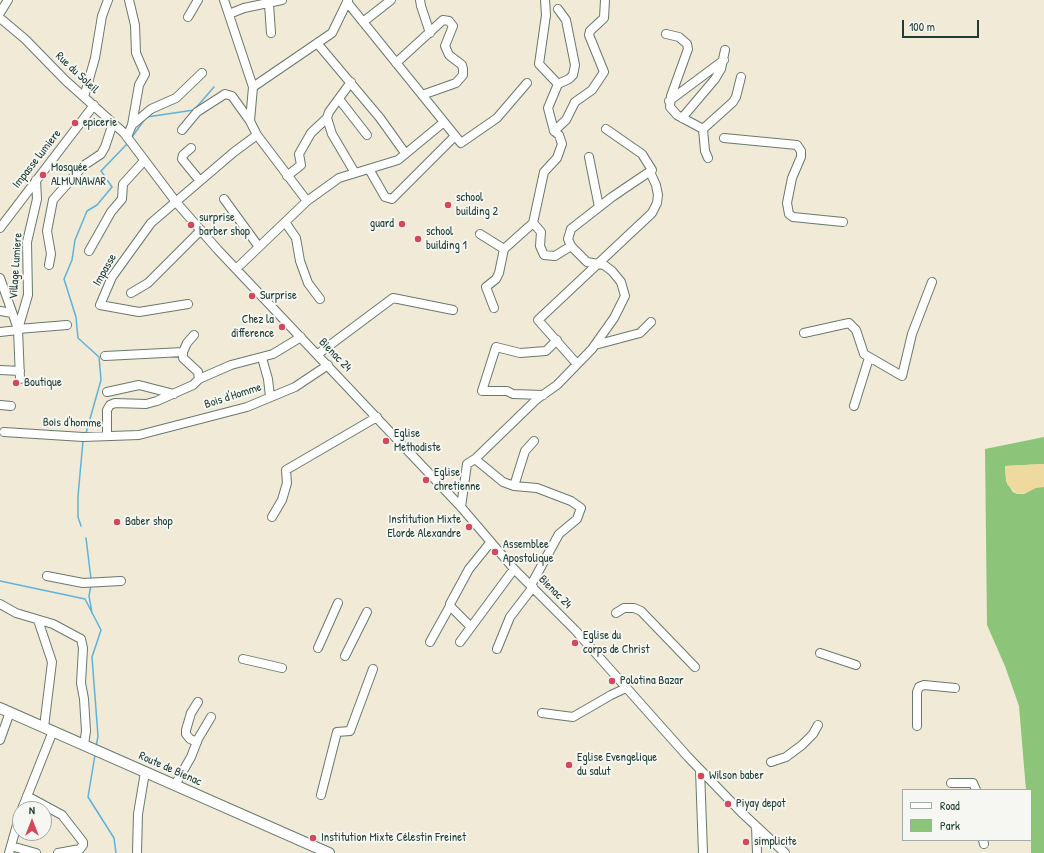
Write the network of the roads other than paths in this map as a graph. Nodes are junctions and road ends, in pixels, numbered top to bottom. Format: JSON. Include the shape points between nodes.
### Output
{"nodes":[{"id":1,"x":8,"y":0,"type":"edge"},
{"id":2,"x":108,"y":0,"type":"edge"},
{"id":3,"x":129,"y":0,"type":"edge"},
{"id":4,"x":198,"y":0,"type":"edge"},
{"id":5,"x":224,"y":0,"type":"edge"},
{"id":6,"x":282,"y":0,"type":"edge"},
{"id":7,"x":391,"y":0,"type":"edge"},
{"id":8,"x":420,"y":0,"type":"edge"},
{"id":9,"x":545,"y":0,"type":"edge"},
{"id":10,"x":605,"y":0,"type":"edge"},
{"id":11,"x":348,"y":1,"type":"edge"},
{"id":12,"x":269,"y":4,"type":"junction"},
{"id":13,"x":558,"y":9,"type":"dead end"},
{"id":14,"x":0,"y":13,"type":"edge"},
{"id":15,"x":229,"y":14,"type":"junction"},
{"id":16,"x":188,"y":17,"type":"dead end"},
{"id":17,"x":363,"y":22,"type":"junction"},
{"id":18,"x":1,"y":23,"type":"edge"},
{"id":19,"x":271,"y":33,"type":"dead end"},
{"id":20,"x":430,"y":33,"type":"junction"},
{"id":21,"x":666,"y":34,"type":"dead end"},
{"id":22,"x":316,"y":43,"type":"junction"},
{"id":23,"x":726,"y":50,"type":"dead end"},
{"id":24,"x":724,"y":60,"type":"junction"},
{"id":25,"x":396,"y":63,"type":"junction"},
{"id":26,"x":202,"y":72,"type":"dead end"},
{"id":27,"x":740,"y":76,"type":"dead end"},
{"id":28,"x":351,"y":82,"type":"junction"},
{"id":29,"x":526,"y":83,"type":"dead end"},
{"id":30,"x":558,"y":84,"type":"junction"},
{"id":31,"x":253,"y":87,"type":"junction"},
{"id":32,"x":422,"y":95,"type":"junction"},
{"id":33,"x":84,"y":97,"type":"junction"},
{"id":34,"x":339,"y":99,"type":"junction"},
{"id":35,"x":669,"y":101,"type":"junction"},
{"id":36,"x":94,"y":105,"type":"junction"},
{"id":37,"x":327,"y":118,"type":"junction"},
{"id":38,"x":682,"y":118,"type":"junction"},
{"id":39,"x":250,"y":121,"type":"junction"},
{"id":40,"x":444,"y":122,"type":"junction"},
{"id":41,"x":113,"y":123,"type":"junction"},
{"id":42,"x":132,"y":125,"type":"junction"},
{"id":43,"x":606,"y":129,"type":"dead end"},
{"id":44,"x":703,"y":129,"type":"junction"},
{"id":45,"x":182,"y":130,"type":"dead end"},
{"id":46,"x":554,"y":131,"type":"junction"},
{"id":47,"x":125,"y":135,"type":"junction"},
{"id":48,"x":257,"y":135,"type":"junction"},
{"id":49,"x":367,"y":135,"type":"dead end"},
{"id":50,"x":455,"y":136,"type":"junction"},
{"id":51,"x":724,"y":138,"type":"dead end"},
{"id":52,"x":191,"y":148,"type":"dead end"},
{"id":53,"x":135,"y":149,"type":"joint"},
{"id":54,"x":406,"y":153,"type":"junction"},
{"id":55,"x":589,"y":157,"type":"dead end"},
{"id":56,"x":708,"y":158,"type":"dead end"},
{"id":57,"x":144,"y":161,"type":"junction"},
{"id":58,"x":369,"y":169,"type":"junction"},
{"id":59,"x":650,"y":172,"type":"junction"},
{"id":60,"x":355,"y":173,"type":"junction"},
{"id":61,"x":287,"y":176,"type":"junction"},
{"id":62,"x":36,"y":180,"type":"junction"},
{"id":63,"x":200,"y":181,"type":"junction"},
{"id":64,"x":224,"y":199,"type":"dead end"},
{"id":65,"x":307,"y":201,"type":"junction"},
{"id":66,"x":176,"y":202,"type":"junction"},
{"id":67,"x":599,"y":207,"type":"junction"},
{"id":68,"x":3,"y":217,"type":"edge"},
{"id":69,"x":285,"y":222,"type":"junction"},
{"id":70,"x":843,"y":222,"type":"dead end"},
{"id":71,"x":533,"y":223,"type":"junction"},
{"id":72,"x":0,"y":228,"type":"edge"},
{"id":73,"x":201,"y":230,"type":"junction"},
{"id":74,"x":480,"y":234,"type":"dead end"},
{"id":75,"x":259,"y":246,"type":"junction"},
{"id":76,"x":571,"y":246,"type":"junction"},
{"id":77,"x":504,"y":249,"type":"junction"},
{"id":78,"x":89,"y":251,"type":"dead end"},
{"id":79,"x":49,"y":264,"type":"dead end"},
{"id":80,"x":596,"y":264,"type":"junction"},
{"id":81,"x":236,"y":269,"type":"junction"},
{"id":82,"x":0,"y":278,"type":"edge"},
{"id":83,"x":932,"y":282,"type":"dead end"},
{"id":84,"x":130,"y":293,"type":"dead end"},
{"id":85,"x":320,"y":299,"type":"dead end"},
{"id":86,"x":188,"y":304,"type":"dead end"},
{"id":87,"x":494,"y":308,"type":"dead end"},
{"id":88,"x":453,"y":310,"type":"dead end"},
{"id":89,"x":0,"y":311,"type":"edge"},
{"id":90,"x":12,"y":313,"type":"junction"},
{"id":91,"x":651,"y":322,"type":"dead end"},
{"id":92,"x":67,"y":325,"type":"dead end"},
{"id":93,"x":18,"y":330,"type":"junction"},
{"id":94,"x":0,"y":332,"type":"edge"},
{"id":95,"x":804,"y":333,"type":"dead end"},
{"id":96,"x":194,"y":335,"type":"dead end"},
{"id":97,"x":301,"y":337,"type":"junction"},
{"id":98,"x":556,"y":340,"type":"junction"},
{"id":99,"x":595,"y":345,"type":"junction"},
{"id":100,"x":183,"y":352,"type":"junction"},
{"id":101,"x":318,"y":354,"type":"junction"},
{"id":102,"x":105,"y":356,"type":"dead end"},
{"id":103,"x":262,"y":358,"type":"junction"},
{"id":104,"x":869,"y":358,"type":"junction"},
{"id":105,"x":577,"y":364,"type":"junction"},
{"id":106,"x":328,"y":365,"type":"junction"},
{"id":107,"x":0,"y":370,"type":"edge"},
{"id":108,"x":20,"y":371,"type":"junction"},
{"id":109,"x":20,"y":379,"type":"dead end"},
{"id":110,"x":199,"y":379,"type":"junction"},
{"id":111,"x":107,"y":392,"type":"dead end"},
{"id":112,"x":174,"y":394,"type":"junction"},
{"id":113,"x":543,"y":395,"type":"junction"},
{"id":114,"x":270,"y":397,"type":"junction"},
{"id":115,"x":0,"y":405,"type":"edge"},
{"id":116,"x":11,"y":406,"type":"dead end"},
{"id":117,"x":854,"y":406,"type":"dead end"},
{"id":118,"x":376,"y":417,"type":"junction"},
{"id":119,"x":4,"y":432,"type":"dead end"},
{"id":120,"x":139,"y":435,"type":"joint"},
{"id":121,"x":107,"y":436,"type":"junction"},
{"id":122,"x":534,"y":441,"type":"dead end"},
{"id":123,"x":475,"y":459,"type":"junction"},
{"id":124,"x":514,"y":486,"type":"junction"},
{"id":125,"x":461,"y":507,"type":"junction"},
{"id":126,"x":272,"y":517,"type":"dead end"},
{"id":127,"x":490,"y":543,"type":"junction"},
{"id":128,"x":514,"y":569,"type":"junction"},
{"id":129,"x":47,"y":576,"type":"dead end"},
{"id":130,"x":121,"y":581,"type":"dead end"},
{"id":131,"x":532,"y":586,"type":"junction"},
{"id":132,"x":338,"y":603,"type":"dead end"},
{"id":133,"x":0,"y":604,"type":"edge"},
{"id":134,"x":450,"y":606,"type":"junction"},
{"id":135,"x":367,"y":612,"type":"dead end"},
{"id":136,"x":616,"y":613,"type":"dead end"},
{"id":137,"x":38,"y":620,"type":"junction"},
{"id":138,"x":471,"y":627,"type":"junction"},
{"id":139,"x":430,"y":642,"type":"dead end"},
{"id":140,"x":460,"y":642,"type":"dead end"},
{"id":141,"x":318,"y":648,"type":"dead end"},
{"id":142,"x":497,"y":649,"type":"dead end"},
{"id":143,"x":820,"y":653,"type":"dead end"},
{"id":144,"x":345,"y":656,"type":"dead end"},
{"id":145,"x":243,"y":659,"type":"dead end"},
{"id":146,"x":856,"y":665,"type":"dead end"},
{"id":147,"x":695,"y":667,"type":"dead end"},
{"id":148,"x":282,"y":668,"type":"dead end"},
{"id":149,"x":373,"y":669,"type":"dead end"},
{"id":150,"x":626,"y":688,"type":"junction"},
{"id":151,"x":955,"y":688,"type":"dead end"},
{"id":152,"x":198,"y":702,"type":"dead end"},
{"id":153,"x":5,"y":710,"type":"edge"},
{"id":154,"x":542,"y":713,"type":"dead end"},
{"id":155,"x":211,"y":717,"type":"dead end"},
{"id":156,"x":818,"y":725,"type":"dead end"},
{"id":157,"x":916,"y":726,"type":"dead end"},
{"id":158,"x":48,"y":729,"type":"junction"},
{"id":159,"x":0,"y":740,"type":"edge"},
{"id":160,"x":197,"y":742,"type":"junction"},
{"id":161,"x":86,"y":746,"type":"junction"},
{"id":162,"x":771,"y":762,"type":"dead end"},
{"id":163,"x":700,"y":770,"type":"junction"},
{"id":164,"x":145,"y":772,"type":"junction"},
{"id":165,"x":951,"y":783,"type":"dead end"},
{"id":166,"x":175,"y":785,"type":"junction"},
{"id":167,"x":976,"y":789,"type":"edge"},
{"id":168,"x":320,"y":795,"type":"dead end"},
{"id":169,"x":27,"y":796,"type":"junction"},
{"id":170,"x":25,"y":801,"type":"edge"},
{"id":171,"x":756,"y":826,"type":"junction"},
{"id":172,"x":10,"y":849,"type":"edge"},
{"id":173,"x":36,"y":853,"type":"edge"},
{"id":174,"x":58,"y":853,"type":"edge"},
{"id":175,"x":137,"y":853,"type":"edge"},
{"id":176,"x":329,"y":853,"type":"edge"},
{"id":177,"x":703,"y":853,"type":"edge"},
{"id":178,"x":756,"y":853,"type":"edge"},
{"id":179,"x":785,"y":853,"type":"edge"}],
"edges":[{"from":1,"to":14,"type":"street"},
{"from":2,"to":33,"type":"street","via":[[102,16],[96,58]]},
{"from":3,"to":42,"type":"street","via":[[135,25],[136,53],[145,71],[137,95]]},
{"from":4,"to":16,"type":"street"},
{"from":5,"to":15,"type":"street"},
{"from":6,"to":12,"type":"street"},
{"from":7,"to":17,"type":"street"},
{"from":8,"to":20,"type":"street"},
{"from":9,"to":30,"type":"street","via":[[546,15],[539,64]]},
{"from":10,"to":46,"type":"street","via":[[604,18],[589,35],[604,72],[592,90],[575,102],[566,120]]},
{"from":11,"to":17,"type":"street"},
{"from":11,"to":22,"type":"street","via":[[332,33]]},
{"from":12,"to":15,"type":"street"},
{"from":12,"to":19,"type":"street"},
{"from":13,"to":30,"type":"street","via":[[566,20],[575,66],[573,75]]},
{"from":15,"to":31,"type":"street"},
{"from":17,"to":25,"type":"street"},
{"from":18,"to":33,"type":"street","name":"Rue du Soleil","via":[[25,39]]},
{"from":20,"to":25,"type":"street"},
{"from":20,"to":32,"type":"street","via":[[443,20],[449,21],[453,26],[446,46],[449,55],[464,71],[456,83]]},
{"from":21,"to":35,"type":"street","via":[[679,37],[687,44],[688,49]]},
{"from":22,"to":28,"type":"street"},
{"from":22,"to":31,"type":"street"},
{"from":23,"to":24,"type":"street"},
{"from":24,"to":35,"type":"street"},
{"from":24,"to":38,"type":"street","via":[[715,79]]},
{"from":25,"to":32,"type":"street"},
{"from":26,"to":42,"type":"street","via":[[176,98],[151,109]]},
{"from":27,"to":44,"type":"street","via":[[733,102]]},
{"from":28,"to":34,"type":"street"},
{"from":28,"to":54,"type":"street"},
{"from":29,"to":50,"type":"street","via":[[497,118],[461,143]]},
{"from":30,"to":46,"type":"street","via":[[548,108]]},
{"from":31,"to":39,"type":"street"},
{"from":32,"to":40,"type":"street"},
{"from":33,"to":36,"type":"street","name":"Rue du Soleil"},
{"from":34,"to":37,"type":"street"},
{"from":34,"to":49,"type":"street"},
{"from":35,"to":38,"type":"street","via":[[673,112]]},
{"from":36,"to":41,"type":"street","name":"Rue du Soleil"},
{"from":36,"to":62,"type":"street","name":"Impasse lumiere"},
{"from":37,"to":60,"type":"street","via":[[332,134]]},
{"from":37,"to":61,"type":"street","via":[[311,132],[303,146],[299,155],[301,165]]},
{"from":38,"to":44,"type":"street"},
{"from":39,"to":45,"type":"street","via":[[232,96],[225,94],[197,112]]},
{"from":39,"to":48,"type":"street"},
{"from":40,"to":50,"type":"street"},
{"from":40,"to":54,"type":"street"},
{"from":41,"to":47,"type":"street","name":"Rue du Soleil"},
{"from":41,"to":79,"type":"street","via":[[101,154],[83,166],[53,200],[47,231],[51,252]]},
{"from":42,"to":47,"type":"street"},
{"from":43,"to":59,"type":"street","via":[[642,154],[652,170]]},
{"from":44,"to":56,"type":"street","via":[[704,151]]},
{"from":46,"to":71,"type":"street","via":[[561,138],[562,148],[544,172]]},
{"from":47,"to":53,"type":"street","name":"Rue du Soleil"},
{"from":48,"to":61,"type":"street"},
{"from":48,"to":63,"type":"street"},
{"from":50,"to":58,"type":"street","via":[[392,200],[385,197]]},
{"from":51,"to":70,"type":"street","via":[[797,145],[801,157],[792,178],[787,203],[789,214],[793,217]]},
{"from":52,"to":63,"type":"street","via":[[182,159]]},
{"from":53,"to":57,"type":"street","name":"Bienac 24"},
{"from":54,"to":58,"type":"street","via":[[398,160]]},
{"from":55,"to":67,"type":"street"},
{"from":57,"to":66,"type":"street","name":"Bienac 24"},
{"from":57,"to":78,"type":"street","via":[[123,184],[122,198]]},
{"from":58,"to":60,"type":"street"},
{"from":59,"to":67,"type":"street"},
{"from":59,"to":80,"type":"street","via":[[658,195],[652,213]]},
{"from":60,"to":65,"type":"street","via":[[340,178]]},
{"from":61,"to":65,"type":"street"},
{"from":62,"to":68,"type":"street","name":"Impasse lumiere"},
{"from":62,"to":93,"type":"street","name":"Village Lumiere","via":[[37,199],[27,242],[28,295]]},
{"from":63,"to":66,"type":"street"},
{"from":64,"to":75,"type":"street"},
{"from":65,"to":69,"type":"street"},
{"from":66,"to":73,"type":"street","name":"Bienac 24"},
{"from":66,"to":86,"type":"street","name":"Impasse","via":[[151,223],[112,277],[100,305],[139,312]]},
{"from":67,"to":76,"type":"street","via":[[571,229],[568,239]]},
{"from":68,"to":72,"type":"street","name":"Impasse lumiere"},
{"from":69,"to":75,"type":"street"},
{"from":69,"to":85,"type":"street","via":[[296,238],[300,261],[308,283]]},
{"from":71,"to":76,"type":"street","via":[[540,232],[540,246],[544,255],[555,256]]},
{"from":71,"to":77,"type":"street"},
{"from":73,"to":81,"type":"street","name":"Bienac 24"},
{"from":73,"to":84,"type":"street","via":[[148,283]]},
{"from":74,"to":77,"type":"street"},
{"from":75,"to":81,"type":"street"},
{"from":76,"to":80,"type":"street","via":[[587,262]]},
{"from":77,"to":87,"type":"street","via":[[499,273],[486,287]]},
{"from":80,"to":98,"type":"street","via":[[538,320]]},
{"from":80,"to":99,"type":"street","via":[[612,270],[621,282],[625,296],[614,318]]},
{"from":81,"to":97,"type":"street","name":"Bienac 24"},
{"from":82,"to":90,"type":"street","name":"Village Lumiere"},
{"from":83,"to":104,"type":"street","via":[[912,334],[902,376]]},
{"from":88,"to":101,"type":"street","via":[[393,298]]},
{"from":89,"to":90,"type":"street","name":"Village Lumiere"},
{"from":90,"to":93,"type":"street","name":"Village Lumiere"},
{"from":91,"to":99,"type":"street","via":[[640,333]]},
{"from":92,"to":93,"type":"street"},
{"from":93,"to":94,"type":"street"},
{"from":93,"to":108,"type":"street","name":"Village Lumiere"},
{"from":95,"to":104,"type":"street","via":[[849,323],[855,327],[862,351]]},
{"from":96,"to":100,"type":"street","via":[[187,342]]},
{"from":97,"to":101,"type":"street","name":"Bienac 24"},
{"from":97,"to":103,"type":"street","via":[[283,349]]},
{"from":98,"to":105,"type":"street"},
{"from":98,"to":113,"type":"street","via":[[546,351],[520,353],[496,347],[482,391]]},
{"from":99,"to":105,"type":"street"},
{"from":100,"to":102,"type":"street"},
{"from":100,"to":110,"type":"street","via":[[183,358],[198,372]]},
{"from":101,"to":106,"type":"street","name":"Bienac 24"},
{"from":103,"to":110,"type":"street","via":[[241,362]]},
{"from":103,"to":114,"type":"street"},
{"from":104,"to":117,"type":"street"},
{"from":105,"to":113,"type":"street"},
{"from":106,"to":114,"type":"street","name":"Bois d'Homme","via":[[295,387]]},
{"from":106,"to":118,"type":"street","name":"Bienac 24"},
{"from":107,"to":108,"type":"street"},
{"from":108,"to":109,"type":"street","name":"Village Lumiere"},
{"from":110,"to":112,"type":"street","via":[[193,385]]},
{"from":111,"to":112,"type":"street","via":[[139,386]]},
{"from":112,"to":121,"type":"street","via":[[146,404],[110,405],[107,410]]},
{"from":113,"to":123,"type":"street"},
{"from":114,"to":120,"type":"street","name":"Bois d'Homme","via":[[247,407]]},
{"from":115,"to":116,"type":"street"},
{"from":118,"to":125,"type":"street","name":"Bienac 24"},
{"from":118,"to":126,"type":"street","via":[[286,470],[287,483],[282,500]]},
{"from":119,"to":121,"type":"street","name":"Bois d'homme"},
{"from":120,"to":121,"type":"street","name":"Bois d'homme"},
{"from":122,"to":124,"type":"street","via":[[525,451]]},
{"from":123,"to":124,"type":"street","via":[[503,482]]},
{"from":123,"to":125,"type":"street","via":[[467,464]]},
{"from":124,"to":131,"type":"street","via":[[537,488],[571,501],[581,508],[576,519],[560,534]]},
{"from":125,"to":127,"type":"street","name":"Bienac 24"},
{"from":127,"to":128,"type":"street","name":"Bienac 24"},
{"from":127,"to":134,"type":"street","via":[[469,569]]},
{"from":128,"to":131,"type":"street","name":"Bienac 24"},
{"from":128,"to":138,"type":"street"},
{"from":129,"to":130,"type":"street","via":[[83,583]]},
{"from":131,"to":142,"type":"street","via":[[510,617]]},
{"from":131,"to":150,"type":"street","name":"Bienac 24"},
{"from":132,"to":141,"type":"street"},
{"from":133,"to":137,"type":"street","via":[[16,613]]},
{"from":134,"to":138,"type":"street"},
{"from":134,"to":139,"type":"street"},
{"from":135,"to":144,"type":"street"},
{"from":136,"to":147,"type":"street","via":[[624,608],[642,611]]},
{"from":137,"to":158,"type":"street","via":[[52,662]]},
{"from":137,"to":161,"type":"street","via":[[54,624],[81,639]]},
{"from":138,"to":140,"type":"street"},
{"from":143,"to":146,"type":"street"},
{"from":145,"to":148,"type":"street"},
{"from":149,"to":168,"type":"street","via":[[350,731],[337,732]]},
{"from":150,"to":154,"type":"street","via":[[573,717]]},
{"from":150,"to":163,"type":"street","name":"Bienac 24"},
{"from":151,"to":157,"type":"street","via":[[924,685],[919,687]]},
{"from":152,"to":160,"type":"street","via":[[191,713],[186,730],[190,739]]},
{"from":153,"to":158,"type":"main road","name":"Route de Bienac"},
{"from":153,"to":159,"type":"street"},
{"from":155,"to":160,"type":"street"},
{"from":156,"to":162,"type":"street","via":[[802,746],[786,757]]},
{"from":158,"to":161,"type":"main road","name":"Route de Bienac"},
{"from":158,"to":169,"type":"street"},
{"from":160,"to":166,"type":"street"},
{"from":161,"to":164,"type":"main road","name":"Route de Bienac"},
{"from":163,"to":171,"type":"street","name":"Bienac 24"},
{"from":163,"to":177,"type":"street"},
{"from":164,"to":166,"type":"main road","name":"Route de Bienac"},
{"from":164,"to":175,"type":"street","via":[[138,814]]},
{"from":165,"to":167,"type":"street","via":[[973,783]]},
{"from":166,"to":176,"type":"main road","name":"Route de Bienac"},
{"from":169,"to":170,"type":"street"},
{"from":169,"to":174,"type":"street","via":[[62,815],[83,842],[82,848]]},
{"from":171,"to":178,"type":"street"},
{"from":171,"to":179,"type":"street","name":"Bienac 24"},
{"from":172,"to":173,"type":"street"}]}
